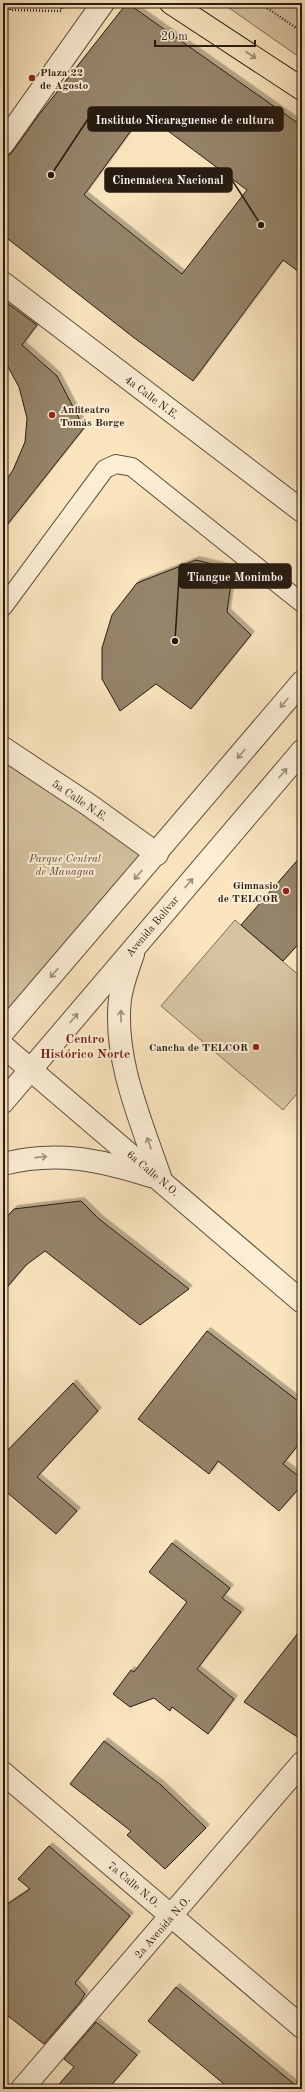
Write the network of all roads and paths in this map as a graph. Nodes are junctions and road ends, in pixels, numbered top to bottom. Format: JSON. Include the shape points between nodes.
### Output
{"nodes":[{"id":1,"x":10,"y":3,"type":"edge"},
{"id":2,"x":62,"y":3,"type":"edge"},
{"id":3,"x":103,"y":3,"type":"edge"},
{"id":4,"x":171,"y":3,"type":"edge"},
{"id":5,"x":260,"y":3,"type":"edge"},
{"id":6,"x":302,"y":32,"type":"edge"},
{"id":7,"x":302,"y":89,"type":"edge"},
{"id":8,"x":3,"y":144,"type":"edge"},
{"id":9,"x":3,"y":283,"type":"edge"},
{"id":10,"x":302,"y":511,"type":"edge"},
{"id":11,"x":302,"y":603,"type":"edge"},
{"id":12,"x":3,"y":607,"type":"edge"},
{"id":13,"x":302,"y":682,"type":"edge"},
{"id":14,"x":3,"y":748,"type":"edge"},
{"id":15,"x":302,"y":750,"type":"edge"},
{"id":16,"x":157,"y":854,"type":"junction"},
{"id":17,"x":136,"y":944,"type":"junction"},
{"id":18,"x":3,"y":1032,"type":"edge"},
{"id":19,"x":3,"y":1046,"type":"edge"},
{"id":20,"x":30,"y":1070,"type":"junction"},
{"id":21,"x":3,"y":1102,"type":"edge"},
{"id":22,"x":3,"y":1164,"type":"edge"},
{"id":23,"x":161,"y":1180,"type":"junction"},
{"id":24,"x":302,"y":1302,"type":"edge"},
{"id":25,"x":302,"y":1764,"type":"edge"},
{"id":26,"x":3,"y":1773,"type":"edge"},
{"id":27,"x":172,"y":1916,"type":"junction"},
{"id":28,"x":302,"y":2027,"type":"edge"},
{"id":29,"x":22,"y":2089,"type":"edge"}],
"edges":[{"from":1,"to":2,"type":"path","via":[[10,10],[61,11]]},
{"from":3,"to":8,"type":"street"},
{"from":4,"to":7,"type":"highway","one_way":true},
{"from":5,"to":6,"type":"path"},
{"from":9,"to":10,"type":"street","name":"4a Calle N.E."},
{"from":11,"to":12,"type":"lane","via":[[132,467],[116,464],[105,469]]},
{"from":13,"to":16,"type":"street","one_way":true},
{"from":14,"to":16,"type":"street","name":"5a Calle N.E."},
{"from":17,"to":15,"type":"street","name":"Avenida Bolívar","one_way":true},
{"from":16,"to":18,"type":"street","one_way":true},
{"from":20,"to":17,"type":"street","name":"Avenida Bolívar","one_way":true},
{"from":23,"to":17,"type":"street","one_way":true,"via":[[134,1100],[122,1048],[120,999]]},
{"from":19,"to":20,"type":"street","name":"6a Calle N.O."},
{"from":20,"to":21,"type":"street","name":"Avenida Bolívar"},
{"from":20,"to":23,"type":"street","name":"6a Calle N.O."},
{"from":22,"to":23,"type":"street","one_way":true,"via":[[20,1159],[74,1157],[112,1164]]},
{"from":23,"to":24,"type":"street","name":"6a Calle N.O."},
{"from":25,"to":27,"type":"street","name":"2a Avenida N.O."},
{"from":26,"to":27,"type":"street","name":"7a Calle N.O."},
{"from":27,"to":28,"type":"street","name":"7a Calle N.O."},
{"from":27,"to":29,"type":"street","name":"2a Avenida N.O."}]}
